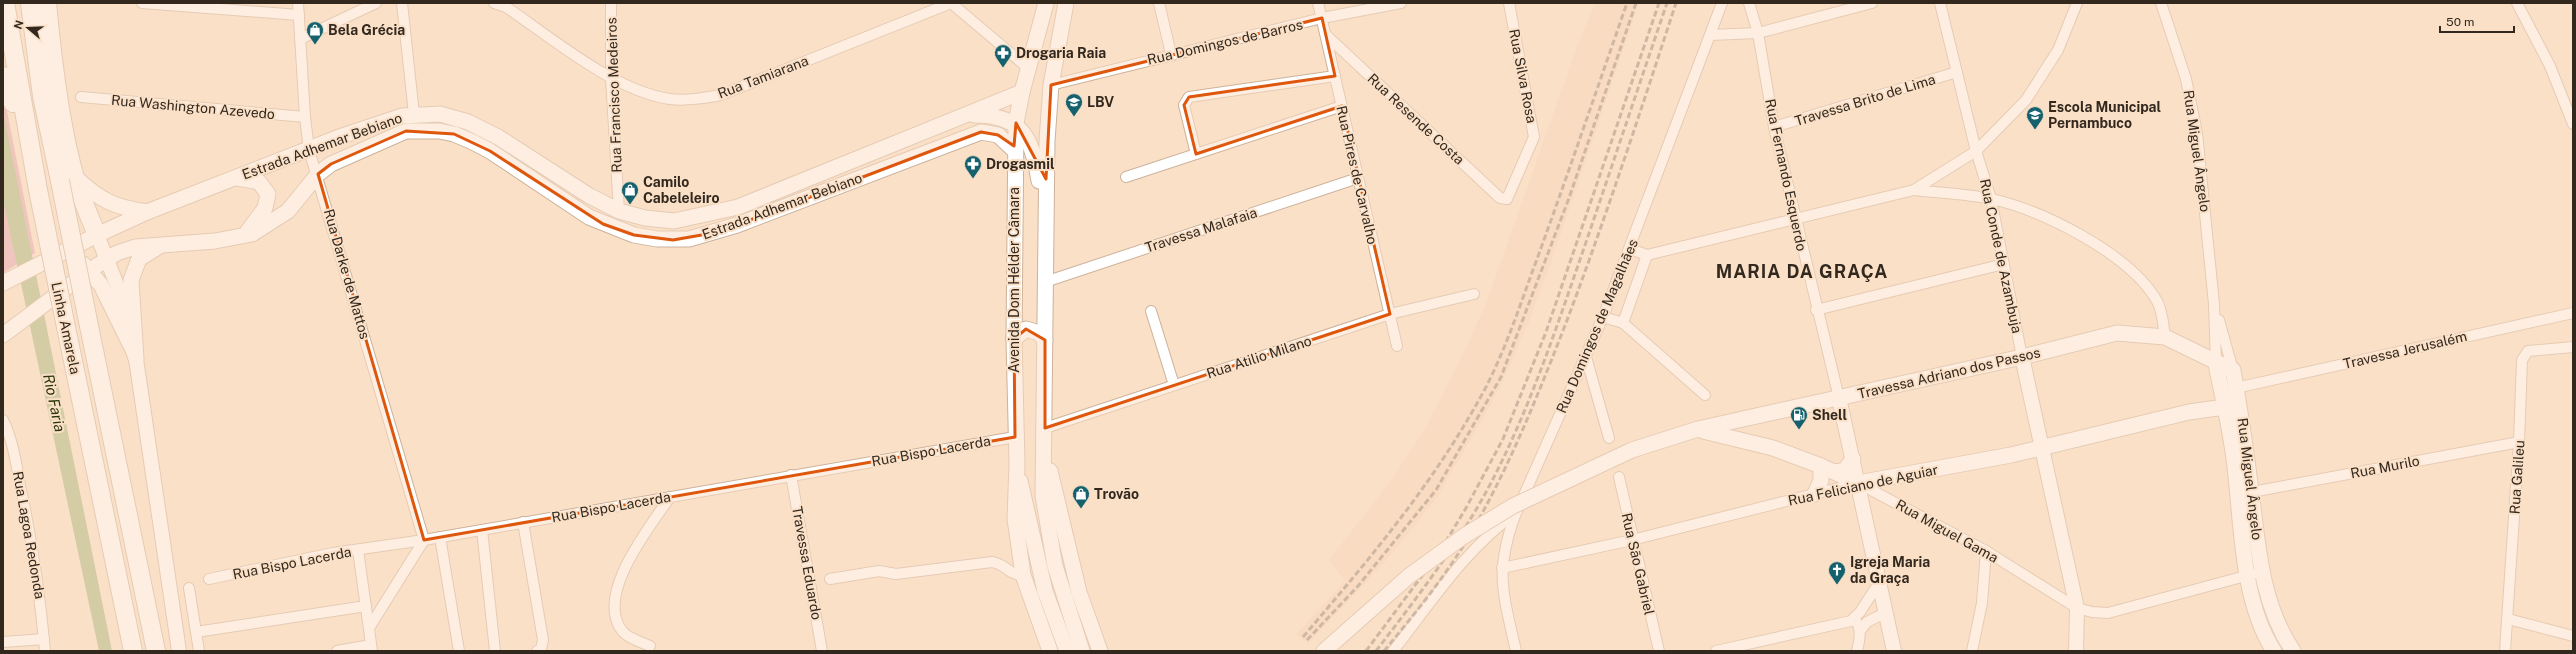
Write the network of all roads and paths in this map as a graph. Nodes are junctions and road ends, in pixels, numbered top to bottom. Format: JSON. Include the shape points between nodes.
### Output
{"nodes":[{"id":1,"x":5,"y":3,"type":"edge"},
{"id":2,"x":30,"y":3,"type":"edge"},
{"id":3,"x":47,"y":3,"type":"edge"},
{"id":4,"x":142,"y":3,"type":"edge"},
{"id":5,"x":298,"y":3,"type":"edge"},
{"id":6,"x":376,"y":3,"type":"edge"},
{"id":7,"x":402,"y":3,"type":"edge"},
{"id":8,"x":494,"y":3,"type":"edge"},
{"id":9,"x":611,"y":3,"type":"edge"},
{"id":10,"x":951,"y":3,"type":"edge"},
{"id":11,"x":1046,"y":3,"type":"edge"},
{"id":12,"x":1066,"y":3,"type":"edge"},
{"id":13,"x":1159,"y":3,"type":"edge"},
{"id":14,"x":1318,"y":3,"type":"edge"},
{"id":15,"x":1401,"y":3,"type":"edge"},
{"id":16,"x":1509,"y":3,"type":"edge"},
{"id":17,"x":1722,"y":3,"type":"edge"},
{"id":18,"x":1749,"y":3,"type":"edge"},
{"id":19,"x":1872,"y":3,"type":"edge"},
{"id":20,"x":1940,"y":3,"type":"edge"},
{"id":21,"x":2077,"y":3,"type":"edge"},
{"id":22,"x":2161,"y":3,"type":"edge"},
{"id":23,"x":2517,"y":3,"type":"edge"},
{"id":24,"x":506,"y":5,"type":"edge"},
{"id":25,"x":298,"y":15,"type":"junction"},
{"id":26,"x":1322,"y":18,"type":"junction"},
{"id":27,"x":1758,"y":33,"type":"junction"},
{"id":28,"x":1326,"y":35,"type":"junction"},
{"id":29,"x":1710,"y":35,"type":"junction"},
{"id":30,"x":300,"y":39,"type":"junction"},
{"id":31,"x":1171,"y":54,"type":"junction"},
{"id":32,"x":1028,"y":68,"type":"junction"},
{"id":33,"x":1957,"y":72,"type":"junction"},
{"id":34,"x":1335,"y":76,"type":"junction"},
{"id":35,"x":611,"y":78,"type":"junction"},
{"id":36,"x":5,"y":80,"type":"edge"},
{"id":37,"x":1051,"y":85,"type":"junction"},
{"id":38,"x":1022,"y":92,"type":"junction"},
{"id":39,"x":81,"y":97,"type":"dead end"},
{"id":40,"x":1342,"y":106,"type":"junction"},
{"id":41,"x":414,"y":114,"type":"junction"},
{"id":42,"x":967,"y":116,"type":"junction"},
{"id":43,"x":305,"y":117,"type":"junction"},
{"id":44,"x":1016,"y":123,"type":"junction"},
{"id":45,"x":2573,"y":124,"type":"edge"},
{"id":46,"x":1774,"y":128,"type":"junction"},
{"id":47,"x":28,"y":134,"type":"junction"},
{"id":48,"x":309,"y":150,"type":"junction"},
{"id":49,"x":1014,"y":150,"type":"junction"},
{"id":50,"x":1976,"y":151,"type":"junction"},
{"id":51,"x":1196,"y":154,"type":"junction"},
{"id":52,"x":318,"y":174,"type":"junction"},
{"id":53,"x":1126,"y":177,"type":"dead end"},
{"id":54,"x":234,"y":178,"type":"junction"},
{"id":55,"x":1358,"y":178,"type":"junction"},
{"id":56,"x":67,"y":179,"type":"junction"},
{"id":57,"x":1914,"y":190,"type":"junction"},
{"id":58,"x":1507,"y":199,"type":"joint"},
{"id":59,"x":1991,"y":199,"type":"junction"},
{"id":60,"x":619,"y":211,"type":"junction"},
{"id":61,"x":147,"y":212,"type":"junction"},
{"id":62,"x":1795,"y":218,"type":"junction"},
{"id":63,"x":97,"y":235,"type":"junction"},
{"id":64,"x":243,"y":236,"type":"junction"},
{"id":65,"x":162,"y":244,"type":"junction"},
{"id":66,"x":1044,"y":248,"type":"junction"},
{"id":67,"x":1630,"y":249,"type":"junction"},
{"id":68,"x":66,"y":250,"type":"junction"},
{"id":69,"x":1647,"y":255,"type":"junction"},
{"id":70,"x":108,"y":258,"type":"junction"},
{"id":71,"x":2004,"y":264,"type":"junction"},
{"id":72,"x":90,"y":270,"type":"junction"},
{"id":73,"x":1045,"y":282,"type":"junction"},
{"id":74,"x":3,"y":283,"type":"edge"},
{"id":75,"x":1474,"y":294,"type":"dead end"},
{"id":76,"x":2214,"y":304,"type":"junction"},
{"id":77,"x":1816,"y":310,"type":"junction"},
{"id":78,"x":1151,"y":311,"type":"dead end"},
{"id":79,"x":2573,"y":313,"type":"edge"},
{"id":80,"x":1390,"y":314,"type":"junction"},
{"id":81,"x":1603,"y":317,"type":"junction"},
{"id":82,"x":1623,"y":323,"type":"junction"},
{"id":83,"x":3,"y":335,"type":"edge"},
{"id":84,"x":2165,"y":337,"type":"junction"},
{"id":85,"x":1014,"y":339,"type":"junction"},
{"id":86,"x":1045,"y":340,"type":"junction"},
{"id":87,"x":130,"y":344,"type":"junction"},
{"id":88,"x":1397,"y":346,"type":"dead end"},
{"id":89,"x":2573,"y":346,"type":"edge"},
{"id":90,"x":1586,"y":357,"type":"junction"},
{"id":91,"x":2022,"y":357,"type":"junction"},
{"id":92,"x":136,"y":359,"type":"junction"},
{"id":93,"x":2216,"y":364,"type":"junction"},
{"id":94,"x":2233,"y":370,"type":"junction"},
{"id":95,"x":1174,"y":385,"type":"junction"},
{"id":96,"x":2236,"y":388,"type":"junction"},
{"id":97,"x":1705,"y":395,"type":"dead end"},
{"id":98,"x":1839,"y":398,"type":"junction"},
{"id":99,"x":2225,"y":407,"type":"junction"},
{"id":100,"x":2240,"y":407,"type":"junction"},
{"id":101,"x":3,"y":420,"type":"edge"},
{"id":102,"x":1045,"y":428,"type":"junction"},
{"id":103,"x":1698,"y":429,"type":"junction"},
{"id":104,"x":1014,"y":437,"type":"junction"},
{"id":105,"x":1609,"y":438,"type":"dead end"},
{"id":106,"x":2519,"y":442,"type":"junction"},
{"id":107,"x":2043,"y":448,"type":"junction"},
{"id":108,"x":1045,"y":450,"type":"junction"},
{"id":109,"x":1853,"y":459,"type":"junction"},
{"id":110,"x":1017,"y":464,"type":"junction"},
{"id":111,"x":1828,"y":469,"type":"junction"},
{"id":112,"x":791,"y":475,"type":"junction"},
{"id":113,"x":1619,"y":477,"type":"dead end"},
{"id":114,"x":1858,"y":483,"type":"junction"},
{"id":115,"x":2252,"y":492,"type":"junction"},
{"id":116,"x":1815,"y":494,"type":"junction"},
{"id":117,"x":670,"y":497,"type":"junction"},
{"id":118,"x":1516,"y":513,"type":"junction"},
{"id":119,"x":523,"y":522,"type":"junction"},
{"id":120,"x":482,"y":530,"type":"junction"},
{"id":121,"x":440,"y":537,"type":"junction"},
{"id":122,"x":424,"y":540,"type":"junction"},
{"id":123,"x":1632,"y":540,"type":"junction"},
{"id":124,"x":358,"y":550,"type":"junction"},
{"id":125,"x":1986,"y":551,"type":"junction"},
{"id":126,"x":1502,"y":568,"type":"junction"},
{"id":127,"x":2255,"y":574,"type":"junction"},
{"id":128,"x":1023,"y":575,"type":"junction"},
{"id":129,"x":209,"y":579,"type":"dead end"},
{"id":130,"x":830,"y":580,"type":"dead end"},
{"id":131,"x":1879,"y":583,"type":"junction"},
{"id":132,"x":189,"y":588,"type":"dead end"},
{"id":133,"x":366,"y":606,"type":"junction"},
{"id":134,"x":2077,"y":608,"type":"junction"},
{"id":135,"x":1885,"y":613,"type":"junction"},
{"id":136,"x":1854,"y":618,"type":"junction"},
{"id":137,"x":2508,"y":619,"type":"junction"},
{"id":138,"x":369,"y":628,"type":"junction"},
{"id":139,"x":1860,"y":631,"type":"junction"},
{"id":140,"x":196,"y":632,"type":"junction"},
{"id":141,"x":2573,"y":636,"type":"edge"},
{"id":142,"x":44,"y":639,"type":"junction"},
{"id":143,"x":3,"y":642,"type":"edge"},
{"id":144,"x":650,"y":646,"type":"dead end"},
{"id":145,"x":372,"y":648,"type":"edge"},
{"id":146,"x":45,"y":651,"type":"edge"},
{"id":147,"x":133,"y":651,"type":"edge"},
{"id":148,"x":156,"y":651,"type":"edge"},
{"id":149,"x":179,"y":651,"type":"edge"},
{"id":150,"x":199,"y":651,"type":"edge"},
{"id":151,"x":337,"y":651,"type":"edge"},
{"id":152,"x":459,"y":651,"type":"edge"},
{"id":153,"x":495,"y":651,"type":"edge"},
{"id":154,"x":537,"y":651,"type":"edge"},
{"id":155,"x":822,"y":651,"type":"edge"},
{"id":156,"x":1050,"y":651,"type":"edge"},
{"id":157,"x":1067,"y":651,"type":"edge"},
{"id":158,"x":1082,"y":651,"type":"edge"},
{"id":159,"x":1100,"y":651,"type":"edge"},
{"id":160,"x":1324,"y":651,"type":"edge"},
{"id":161,"x":1393,"y":651,"type":"edge"},
{"id":162,"x":1516,"y":651,"type":"edge"},
{"id":163,"x":1659,"y":651,"type":"edge"},
{"id":164,"x":1716,"y":651,"type":"edge"},
{"id":165,"x":1856,"y":651,"type":"edge"},
{"id":166,"x":1894,"y":651,"type":"edge"},
{"id":167,"x":1972,"y":651,"type":"edge"},
{"id":168,"x":2076,"y":651,"type":"edge"},
{"id":169,"x":2274,"y":651,"type":"edge"},
{"id":170,"x":2293,"y":651,"type":"edge"},
{"id":171,"x":2505,"y":651,"type":"edge"}],
"edges":[{"from":1,"to":47,"type":"highway","name":"Linha Amarela"},
{"from":2,"to":56,"type":"highway","name":"Linha Amarela","via":[[42,96]]},
{"from":3,"to":56,"type":"highway"},
{"from":4,"to":25,"type":"street"},
{"from":5,"to":25,"type":"street","name":"Rua Darke de Mattos"},
{"from":6,"to":30,"type":"street"},
{"from":7,"to":41,"type":"street"},
{"from":8,"to":24,"type":"street","name":"Rua Tamiarana"},
{"from":9,"to":35,"type":"street","name":"Rua Francisco Medeiros"},
{"from":10,"to":32,"type":"street","name":"Rua Tamiarana"},
{"from":10,"to":35,"type":"street","name":"Rua Tamiarana","via":[[721,95],[699,99],[670,99],[649,94]]},
{"from":11,"to":32,"type":"main road","name":"Avenida Dom Hélder Câmara"},
{"from":12,"to":37,"type":"main road"},
{"from":13,"to":31,"type":"street"},
{"from":14,"to":26,"type":"street","name":"Rua Pires de Carvalho"},
{"from":15,"to":26,"type":"street","name":"Rua Domingos de Barros"},
{"from":16,"to":58,"type":"street","name":"Rua Silva Rosa","via":[[1534,132],[1531,148]]},
{"from":17,"to":29,"type":"street","name":"Rua Domingos de Magalhães"},
{"from":18,"to":27,"type":"street","name":"Rua Fernando Esquerdo"},
{"from":19,"to":27,"type":"street"},
{"from":20,"to":33,"type":"street","name":"Rua Conde de Azambuja"},
{"from":21,"to":50,"type":"street","via":[[2058,50],[2044,75],[2026,100]]},
{"from":22,"to":76,"type":"street","name":"Rua Miguel Ângelo","via":[[2186,79],[2197,133]]},
{"from":23,"to":45,"type":"street","via":[[2550,66]]},
{"from":24,"to":35,"type":"street","name":"Rua Tamiarana"},
{"from":25,"to":30,"type":"street","name":"Rua Darke de Mattos"},
{"from":26,"to":28,"type":"street","name":"Rua Pires de Carvalho"},
{"from":26,"to":31,"type":"street","name":"Rua Domingos de Barros"},
{"from":27,"to":29,"type":"street"},
{"from":27,"to":46,"type":"street","name":"Rua Fernando Esquerdo"},
{"from":28,"to":34,"type":"street","name":"Rua Pires de Carvalho"},
{"from":28,"to":58,"type":"street","name":"Rua Resende Costa","via":[[1500,198]]},
{"from":29,"to":67,"type":"street","name":"Rua Domingos de Magalhães"},
{"from":30,"to":43,"type":"street","name":"Rua Darke de Mattos"},
{"from":31,"to":37,"type":"street","name":"Rua Domingos de Barros"},
{"from":32,"to":38,"type":"main road","name":"Avenida Dom Hélder Câmara"},
{"from":33,"to":46,"type":"street","name":"Travessa Brito de Lima"},
{"from":33,"to":50,"type":"street","name":"Rua Conde de Azambuja"},
{"from":34,"to":40,"type":"street","name":"Rua Pires de Carvalho"},
{"from":34,"to":51,"type":"street","via":[[1189,96],[1184,105]]},
{"from":35,"to":60,"type":"street","name":"Rua Francisco Medeiros"},
{"from":36,"to":47,"type":"highway","via":[[14,109]]},
{"from":37,"to":66,"type":"main road"},
{"from":38,"to":42,"type":"main road","name":"Estrada Adhemar Bebiano"},
{"from":38,"to":44,"type":"main road","name":"Avenida Dom Hélder Câmara"},
{"from":39,"to":43,"type":"street","name":"Rua Washington Azevedo"},
{"from":40,"to":51,"type":"street"},
{"from":40,"to":55,"type":"street","name":"Rua Pires de Carvalho"},
{"from":41,"to":48,"type":"main road","name":"Estrada Adhemar Bebiano","via":[[387,120]]},
{"from":41,"to":60,"type":"main road","name":"Estrada Adhemar Bebiano","via":[[440,114],[482,128]]},
{"from":42,"to":44,"type":"main road","via":[[993,115]]},
{"from":42,"to":60,"type":"main road","name":"Estrada Adhemar Bebiano","via":[[723,211],[674,221],[645,218]]},
{"from":43,"to":48,"type":"street","name":"Rua Darke de Mattos"},
{"from":44,"to":49,"type":"main road","name":"Avenida Dom Hélder Câmara"},
{"from":44,"to":66,"type":"main road","via":[[1028,140],[1036,162]]},
{"from":46,"to":62,"type":"street","name":"Rua Fernando Esquerdo"},
{"from":47,"to":147,"type":"highway","name":"Linha Amarela","bridge":true},
{"from":48,"to":52,"type":"street","name":"Rua Darke de Mattos"},
{"from":48,"to":54,"type":"main road","name":"Estrada Adhemar Bebiano"},
{"from":49,"to":52,"type":"main road","name":"Estrada Adhemar Bebiano","via":[[998,135],[981,132],[737,225],[713,233],[673,240],[634,235],[603,224],[490,151],[454,134],[439,131],[415,130],[400,133],[347,156]]},
{"from":49,"to":85,"type":"main road","name":"Avenida Dom Hélder Câmara"},
{"from":50,"to":57,"type":"street"},
{"from":50,"to":59,"type":"street","name":"Rua Conde de Azambuja"},
{"from":51,"to":53,"type":"street"},
{"from":52,"to":64,"type":"main road","name":"Estrada Adhemar Bebiano","via":[[288,211],[252,234]]},
{"from":52,"to":122,"type":"street","name":"Rua Darke de Mattos"},
{"from":54,"to":61,"type":"main road","name":"Estrada Adhemar Bebiano"},
{"from":54,"to":64,"type":"main road","via":[[259,182],[268,194],[268,200],[259,218]]},
{"from":55,"to":73,"type":"street","name":"Travessa Malafaia"},
{"from":55,"to":80,"type":"street","name":"Rua Pires de Carvalho"},
{"from":56,"to":61,"type":"main road","via":[[103,201],[129,210]]},
{"from":56,"to":63,"type":"highway"},
{"from":56,"to":148,"type":"highway","name":"Linha Amarela","bridge":true,"via":[[90,326]]},
{"from":57,"to":59,"type":"street"},
{"from":57,"to":62,"type":"street"},
{"from":59,"to":71,"type":"street","name":"Rua Conde de Azambuja"},
{"from":59,"to":84,"type":"street","via":[[2042,215],[2115,257],[2157,301]]},
{"from":61,"to":63,"type":"main road","name":"Estrada Adhemar Bebiano"},
{"from":62,"to":69,"type":"street"},
{"from":62,"to":77,"type":"street","name":"Rua Fernando Esquerdo"},
{"from":63,"to":68,"type":"main road","name":"Estrada Adhemar Bebiano"},
{"from":63,"to":70,"type":"street"},
{"from":64,"to":65,"type":"main road","name":"Estrada Adhemar Bebiano"},
{"from":65,"to":70,"type":"main road","name":"Estrada Adhemar Bebiano","via":[[128,248]]},
{"from":65,"to":92,"type":"main road","via":[[139,259],[131,280]]},
{"from":66,"to":73,"type":"main road"},
{"from":67,"to":69,"type":"street"},
{"from":67,"to":81,"type":"street","name":"Rua Domingos de Magalhães"},
{"from":68,"to":72,"type":"main road"},
{"from":68,"to":74,"type":"main road","name":"Estrada Adhemar Bebiano"},
{"from":69,"to":82,"type":"street"},
{"from":70,"to":72,"type":"main road","name":"Estrada Adhemar Bebiano"},
{"from":70,"to":87,"type":"street","via":[[121,295]]},
{"from":71,"to":77,"type":"street"},
{"from":71,"to":91,"type":"street","name":"Rua Conde de Azambuja"},
{"from":72,"to":83,"type":"main road","name":"Estrada Adhemar Bebiano"},
{"from":72,"to":87,"type":"main road","via":[[101,285]]},
{"from":73,"to":86,"type":"main road"},
{"from":75,"to":80,"type":"street","name":"Rua Atilio Milano"},
{"from":76,"to":93,"type":"street","name":"Rua Miguel Ângelo"},
{"from":76,"to":94,"type":"street","name":"Rua Miguel Ângelo"},
{"from":77,"to":98,"type":"street","name":"Rua Fernando Esquerdo"},
{"from":78,"to":95,"type":"street"},
{"from":79,"to":96,"type":"street","name":"Travessa Jerusalém"},
{"from":80,"to":88,"type":"street","name":"Rua Pires de Carvalho"},
{"from":80,"to":95,"type":"street","name":"Rua Atilio Milano"},
{"from":81,"to":82,"type":"street"},
{"from":81,"to":90,"type":"street","name":"Rua Domingos de Magalhães"},
{"from":82,"to":97,"type":"street"},
{"from":84,"to":91,"type":"main road","name":"Travessa Adriano dos Passos","via":[[2117,333]]},
{"from":84,"to":93,"type":"main road","name":"Travessa Adriano dos Passos"},
{"from":85,"to":86,"type":"main road","via":[[1026,329],[1039,333]]},
{"from":85,"to":104,"type":"main road","name":"Avenida Dom Hélder Câmara"},
{"from":86,"to":102,"type":"main road"},
{"from":87,"to":92,"type":"street"},
{"from":89,"to":106,"type":"street","name":"Rua Galileu","via":[[2528,351],[2523,356]]},
{"from":90,"to":105,"type":"street"},
{"from":90,"to":118,"type":"street","name":"Rua Domingos de Magalhães"},
{"from":91,"to":98,"type":"main road","name":"Travessa Adriano dos Passos"},
{"from":91,"to":107,"type":"street","name":"Rua Conde de Azambuja"},
{"from":92,"to":149,"type":"street"},
{"from":93,"to":94,"type":"main road","name":"Travessa Adriano dos Passos"},
{"from":93,"to":99,"type":"main road","name":"Rua Miguel Ângelo"},
{"from":94,"to":96,"type":"main road","name":"Rua Miguel Ângelo"},
{"from":95,"to":102,"type":"street","name":"Rua Atilio Milano"},
{"from":96,"to":100,"type":"main road","name":"Rua Miguel Ângelo"},
{"from":98,"to":103,"type":"main road","name":"Travessa Adriano dos Passos"},
{"from":98,"to":109,"type":"street","name":"Rua Fernando Esquerdo"},
{"from":99,"to":100,"type":"main road","name":"Rua Feliciano de Aguiar"},
{"from":99,"to":107,"type":"main road","name":"Rua Feliciano de Aguiar","via":[[2189,412]]},
{"from":99,"to":127,"type":"main road","name":"Rua Miguel Ângelo"},
{"from":100,"to":115,"type":"main road","name":"Rua Miguel Ângelo"},
{"from":101,"to":142,"type":"street","name":"Rua Lagoa Redonda","via":[[11,440],[30,529],[41,595]]},
{"from":102,"to":108,"type":"main road"},
{"from":103,"to":111,"type":"main road","name":"Rua Miguel Gama","via":[[1744,439]]},
{"from":103,"to":160,"type":"main road","name":"Travessa Adriano dos Passos","bridge":true,"via":[[1632,450],[1541,491],[1464,536],[1378,601]]},
{"from":104,"to":110,"type":"main road","name":"Avenida Dom Hélder Câmara"},
{"from":104,"to":112,"type":"street","name":"Rua Bispo Lacerda"},
{"from":106,"to":115,"type":"street","name":"Rua Murilo"},
{"from":106,"to":137,"type":"street","name":"Rua Galileu"},
{"from":107,"to":114,"type":"main road","name":"Rua Feliciano de Aguiar"},
{"from":107,"to":134,"type":"street","name":"Rua Conde de Azambuja"},
{"from":108,"to":158,"type":"main road","via":[[1045,508],[1050,544]]},
{"from":108,"to":159,"type":"main road","via":[[1074,577]]},
{"from":109,"to":111,"type":"main road","via":[[1845,470]]},
{"from":109,"to":114,"type":"street","name":"Rua Fernando Esquerdo"},
{"from":110,"to":128,"type":"main road","name":"Avenida Dom Hélder Câmara","via":[[1015,519]]},
{"from":110,"to":157,"type":"main road","name":"Avenida Dom Hélder Câmara","via":[[1045,591]]},
{"from":111,"to":114,"type":"main road","name":"Rua Miguel Gama"},
{"from":111,"to":116,"type":"main road"},
{"from":112,"to":117,"type":"street","name":"Rua Bispo Lacerda"},
{"from":112,"to":155,"type":"street","name":"Travessa Eduardo"},
{"from":113,"to":123,"type":"street","name":"Rua São Gabriel"},
{"from":114,"to":116,"type":"street","name":"Rua Feliciano de Aguiar"},
{"from":114,"to":125,"type":"street","name":"Rua Miguel Gama"},
{"from":114,"to":131,"type":"street","name":"Rua Fernando Esquerdo"},
{"from":115,"to":127,"type":"main road","name":"Rua Miguel Ângelo"},
{"from":116,"to":123,"type":"street","name":"Rua Feliciano de Aguiar"},
{"from":117,"to":119,"type":"street","name":"Rua Bispo Lacerda"},
{"from":117,"to":144,"type":"street","via":[[626,565],[615,600],[617,617],[623,631],[631,638]]},
{"from":118,"to":126,"type":"street","name":"Rua Domingos de Magalhães","via":[[1506,540]]},
{"from":118,"to":161,"type":"street","via":[[1487,535],[1469,554]]},
{"from":119,"to":120,"type":"street","name":"Rua Bispo Lacerda"},
{"from":119,"to":154,"type":"street","via":[[543,640],[541,649]]},
{"from":120,"to":121,"type":"street","name":"Rua Bispo Lacerda"},
{"from":120,"to":153,"type":"street"},
{"from":121,"to":122,"type":"street","name":"Rua Bispo Lacerda"},
{"from":121,"to":152,"type":"street"},
{"from":122,"to":124,"type":"street","name":"Rua Bispo Lacerda"},
{"from":122,"to":138,"type":"street"},
{"from":123,"to":126,"type":"street","name":"Rua Feliciano de Aguiar"},
{"from":123,"to":163,"type":"street","name":"Rua São Gabriel"},
{"from":124,"to":129,"type":"street","name":"Rua Bispo Lacerda"},
{"from":124,"to":133,"type":"street"},
{"from":125,"to":134,"type":"street","name":"Rua Miguel Gama"},
{"from":125,"to":167,"type":"street","via":[[1982,603]]},
{"from":126,"to":162,"type":"street","name":"Rua Domingos de Magalhães","via":[[1503,590]]},
{"from":127,"to":134,"type":"street","name":"Rua Miguel Gama","via":[[2108,613]]},
{"from":127,"to":169,"type":"main road","name":"Rua Miguel Ângelo","via":[[2260,622]]},
{"from":127,"to":170,"type":"main road","name":"Rua Miguel Ângelo"},
{"from":128,"to":130,"type":"street","via":[[1012,574],[1001,565],[992,562],[896,574],[879,572]]},
{"from":128,"to":156,"type":"main road","name":"Avenida Dom Hélder Câmara"},
{"from":131,"to":135,"type":"street","name":"Rua Fernando Esquerdo"},
{"from":131,"to":136,"type":"street"},
{"from":132,"to":140,"type":"street"},
{"from":133,"to":138,"type":"street"},
{"from":133,"to":140,"type":"street"},
{"from":134,"to":168,"type":"street","name":"Rua Conde de Azambuja"},
{"from":135,"to":139,"type":"street","via":[[1867,622]]},
{"from":135,"to":166,"type":"street","name":"Rua Fernando Esquerdo"},
{"from":136,"to":139,"type":"street","via":[[1859,624]]},
{"from":136,"to":164,"type":"street"},
{"from":137,"to":141,"type":"street"},
{"from":137,"to":171,"type":"street","name":"Rua Galileu"},
{"from":138,"to":145,"type":"street"},
{"from":139,"to":165,"type":"street"},
{"from":140,"to":150,"type":"street"},
{"from":142,"to":143,"type":"street"},
{"from":142,"to":146,"type":"street","name":"Rua Lagoa Redonda"},
{"from":145,"to":151,"type":"street"}]}
